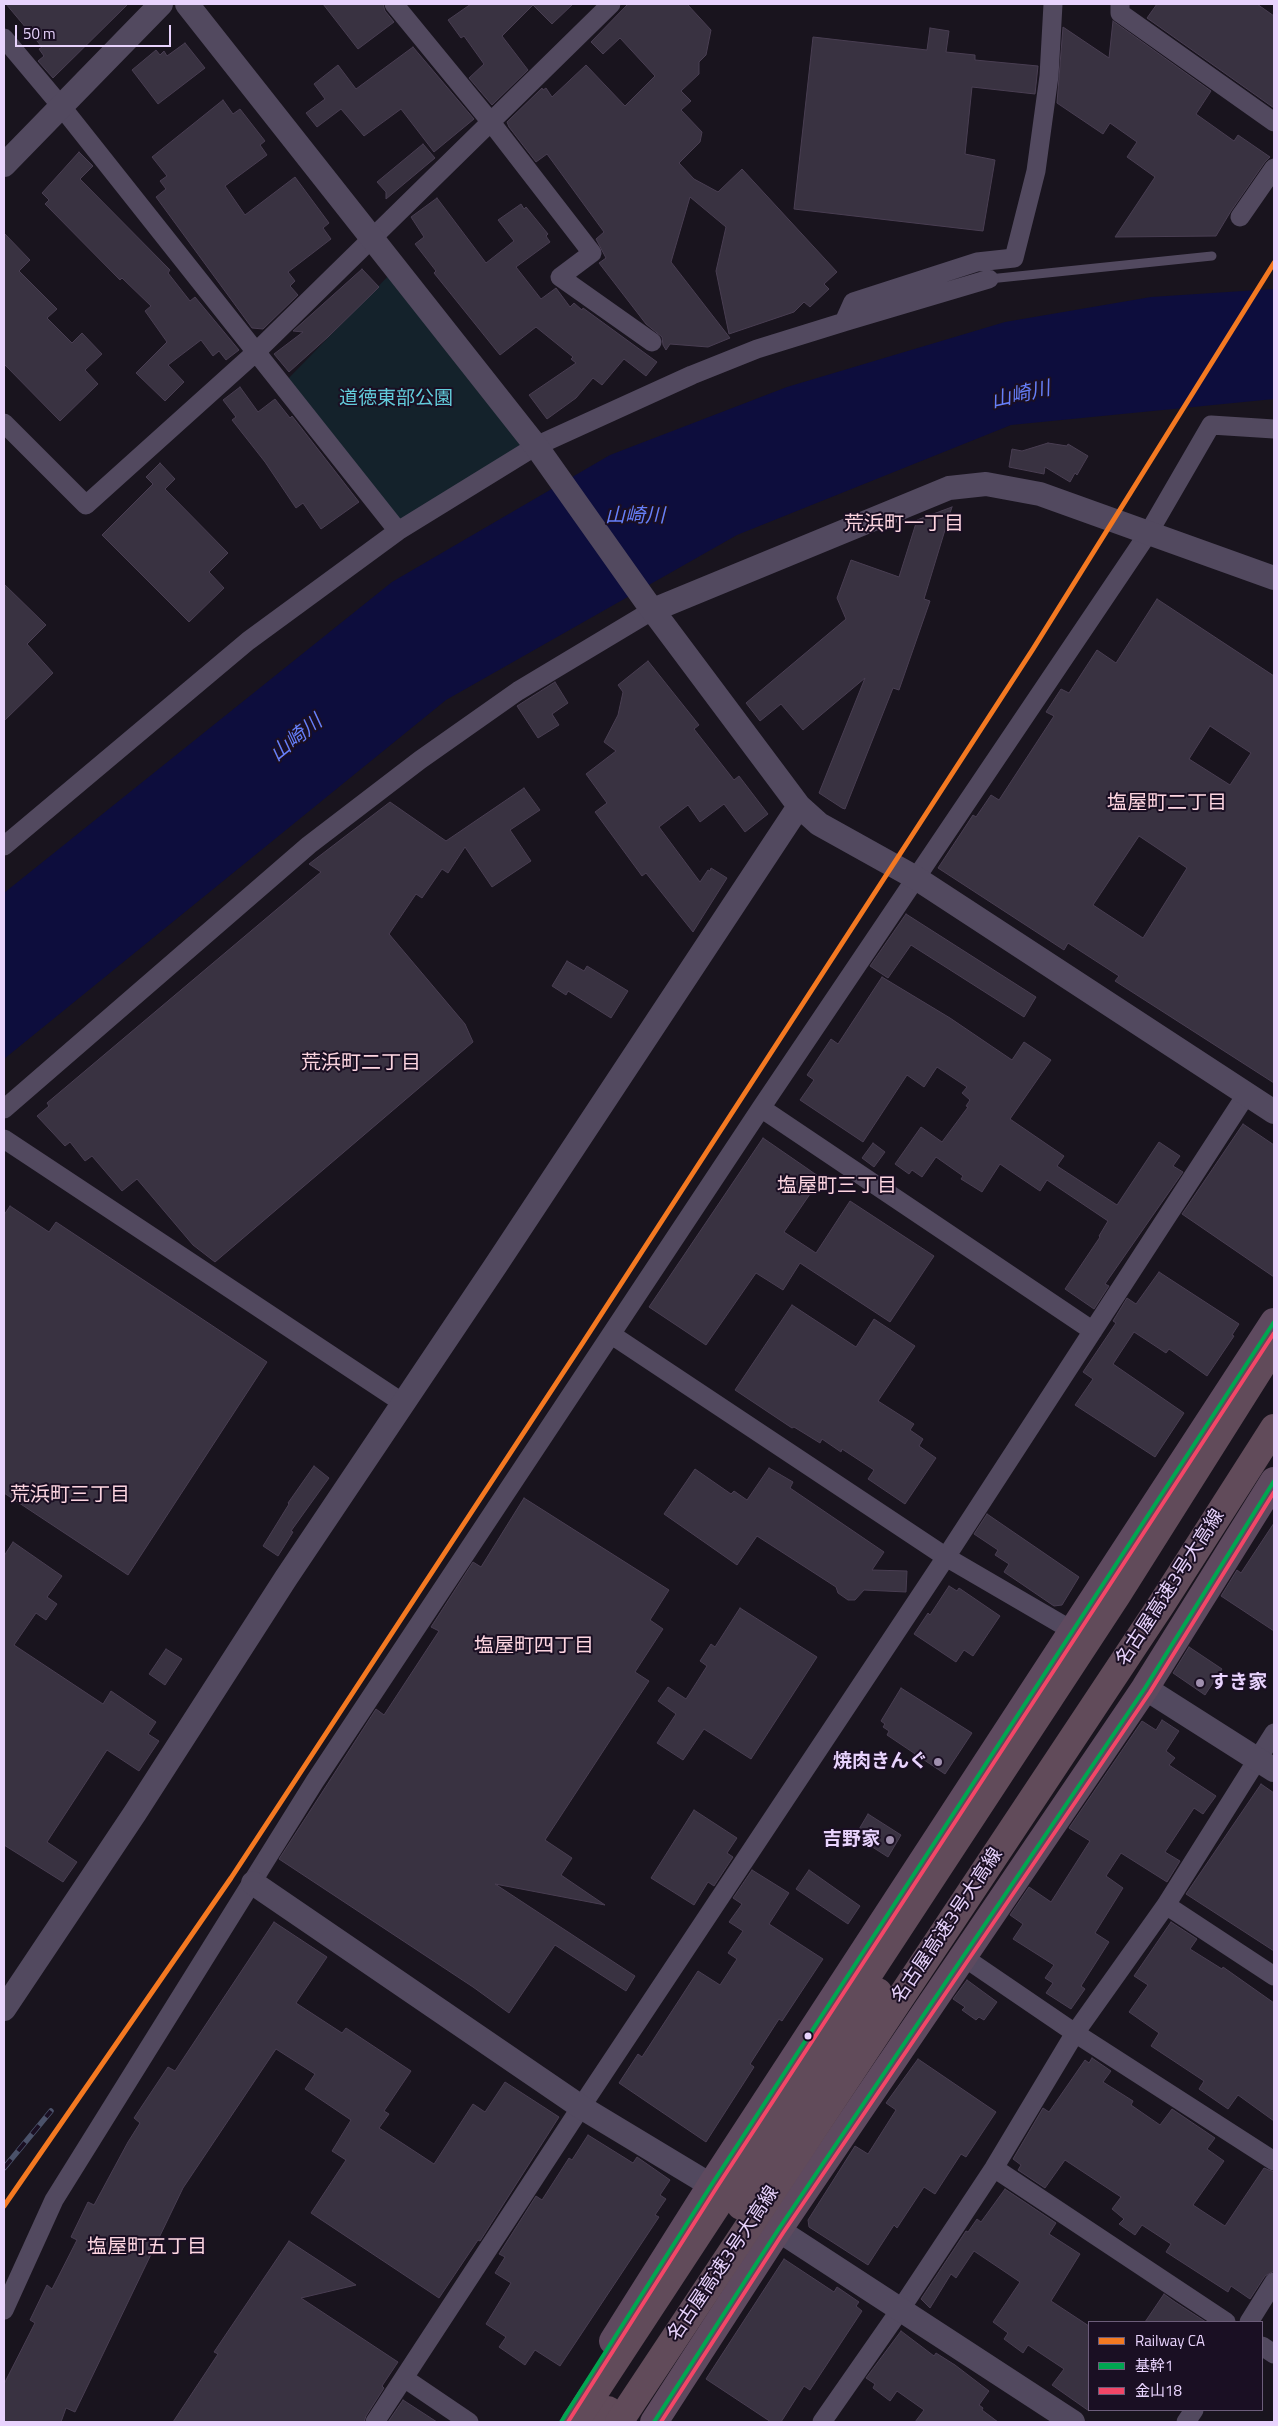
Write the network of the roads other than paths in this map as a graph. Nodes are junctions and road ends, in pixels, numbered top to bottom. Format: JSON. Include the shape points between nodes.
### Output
{"nodes":[{"id":1,"x":161,"y":4,"type":"edge"},
{"id":2,"x":187,"y":4,"type":"edge"},
{"id":3,"x":394,"y":4,"type":"edge"},
{"id":4,"x":611,"y":4,"type":"edge"},
{"id":5,"x":1053,"y":4,"type":"edge"},
{"id":6,"x":1120,"y":4,"type":"edge"},
{"id":7,"x":4,"y":38,"type":"edge"},
{"id":8,"x":61,"y":106,"type":"junction"},
{"id":9,"x":490,"y":121,"type":"junction"},
{"id":10,"x":1274,"y":122,"type":"edge"},
{"id":11,"x":4,"y":165,"type":"edge"},
{"id":12,"x":1274,"y":168,"type":"edge"},
{"id":13,"x":1240,"y":217,"type":"dead end"},
{"id":14,"x":372,"y":237,"type":"junction"},
{"id":15,"x":1212,"y":256,"type":"dead end"},
{"id":16,"x":989,"y":279,"type":"joint"},
{"id":17,"x":844,"y":322,"type":"junction"},
{"id":18,"x":652,"y":342,"type":"dead end"},
{"id":19,"x":256,"y":352,"type":"junction"},
{"id":20,"x":4,"y":423,"type":"edge"},
{"id":21,"x":1274,"y":428,"type":"edge"},
{"id":22,"x":540,"y":452,"type":"junction"},
{"id":23,"x":398,"y":531,"type":"junction"},
{"id":24,"x":1150,"y":532,"type":"junction"},
{"id":25,"x":1274,"y":578,"type":"edge"},
{"id":26,"x":649,"y":605,"type":"junction"},
{"id":27,"x":799,"y":806,"type":"junction"},
{"id":28,"x":4,"y":846,"type":"edge"},
{"id":29,"x":916,"y":878,"type":"junction"},
{"id":30,"x":1246,"y":1095,"type":"junction"},
{"id":31,"x":761,"y":1108,"type":"junction"},
{"id":32,"x":4,"y":1109,"type":"edge"},
{"id":33,"x":1274,"y":1112,"type":"edge"},
{"id":34,"x":4,"y":1139,"type":"edge"},
{"id":35,"x":1274,"y":1322,"type":"edge"},
{"id":36,"x":1093,"y":1331,"type":"junction"},
{"id":37,"x":612,"y":1335,"type":"junction"},
{"id":38,"x":1274,"y":1346,"type":"edge"},
{"id":39,"x":403,"y":1403,"type":"junction"},
{"id":40,"x":1274,"y":1428,"type":"edge"},
{"id":41,"x":1274,"y":1481,"type":"edge"},
{"id":42,"x":946,"y":1557,"type":"junction"},
{"id":43,"x":1118,"y":1595,"type":"junction"},
{"id":44,"x":1073,"y":1631,"type":"junction"},
{"id":45,"x":1145,"y":1688,"type":"junction"},
{"id":46,"x":1274,"y":1733,"type":"edge"},
{"id":47,"x":1265,"y":1764,"type":"edge"},
{"id":48,"x":253,"y":1883,"type":"junction"},
{"id":49,"x":1166,"y":1904,"type":"junction"},
{"id":50,"x":962,"y":1956,"type":"junction"},
{"id":51,"x":1274,"y":1976,"type":"edge"},
{"id":52,"x":4,"y":2010,"type":"edge"},
{"id":53,"x":1074,"y":2033,"type":"junction"},
{"id":54,"x":581,"y":2107,"type":"junction"},
{"id":55,"x":1274,"y":2161,"type":"edge"},
{"id":56,"x":994,"y":2168,"type":"junction"},
{"id":57,"x":712,"y":2184,"type":"junction"},
{"id":58,"x":778,"y":2230,"type":"junction"},
{"id":59,"x":1274,"y":2282,"type":"edge"},
{"id":60,"x":4,"y":2310,"type":"edge"},
{"id":61,"x":900,"y":2310,"type":"junction"},
{"id":62,"x":1224,"y":2321,"type":"edge"},
{"id":63,"x":1250,"y":2321,"type":"edge"},
{"id":64,"x":1263,"y":2347,"type":"edge"},
{"id":65,"x":1274,"y":2354,"type":"edge"},
{"id":66,"x":404,"y":2378,"type":"junction"},
{"id":67,"x":1193,"y":2411,"type":"edge"},
{"id":68,"x":608,"y":2418,"type":"edge"},
{"id":69,"x":375,"y":2422,"type":"edge"},
{"id":70,"x":469,"y":2422,"type":"edge"},
{"id":71,"x":561,"y":2422,"type":"edge"},
{"id":72,"x":575,"y":2422,"type":"edge"},
{"id":73,"x":654,"y":2422,"type":"edge"},
{"id":74,"x":822,"y":2422,"type":"edge"},
{"id":75,"x":1073,"y":2422,"type":"edge"},
{"id":76,"x":1186,"y":2422,"type":"edge"}],
"edges":[{"from":1,"to":8,"type":"street"},
{"from":2,"to":14,"type":"street"},
{"from":3,"to":9,"type":"street"},
{"from":4,"to":9,"type":"street"},
{"from":5,"to":17,"type":"street","via":[[1049,76],[1036,171],[1014,258],[977,262],[853,302]]},
{"from":6,"to":10,"type":"street","via":[[1120,13]]},
{"from":7,"to":8,"type":"street"},
{"from":8,"to":11,"type":"street"},
{"from":8,"to":19,"type":"street"},
{"from":9,"to":14,"type":"street"},
{"from":9,"to":18,"type":"street","via":[[592,253],[560,277]]},
{"from":12,"to":13,"type":"street"},
{"from":14,"to":19,"type":"street"},
{"from":14,"to":22,"type":"street"},
{"from":15,"to":16,"type":"lane"},
{"from":16,"to":17,"type":"street"},
{"from":17,"to":22,"type":"street","via":[[757,349],[692,375]]},
{"from":19,"to":20,"type":"street","via":[[86,505]]},
{"from":19,"to":23,"type":"street"},
{"from":21,"to":24,"type":"street","via":[[1211,425]]},
{"from":22,"to":23,"type":"street"},
{"from":22,"to":26,"type":"street"},
{"from":23,"to":28,"type":"street","via":[[248,641]]},
{"from":24,"to":25,"type":"street"},
{"from":24,"to":26,"type":"street","via":[[1040,494],[986,484],[949,488]]},
{"from":24,"to":29,"type":"street"},
{"from":26,"to":27,"type":"street"},
{"from":26,"to":32,"type":"street","via":[[518,691],[404,772],[309,846]]},
{"from":27,"to":29,"type":"street","via":[[819,824]]},
{"from":27,"to":39,"type":"street"},
{"from":29,"to":30,"type":"street"},
{"from":29,"to":31,"type":"street"},
{"from":30,"to":33,"type":"street"},
{"from":30,"to":36,"type":"street"},
{"from":31,"to":36,"type":"street"},
{"from":31,"to":37,"type":"street"},
{"from":34,"to":39,"type":"street"},
{"from":35,"to":44,"type":"highway"},
{"from":36,"to":42,"type":"street"},
{"from":37,"to":42,"type":"street"},
{"from":37,"to":48,"type":"street","via":[[363,1709]]},
{"from":38,"to":43,"type":"highway","name":"名古屋高速3号大高線","bridge":true},
{"from":39,"to":52,"type":"street"},
{"from":40,"to":68,"type":"highway","name":"名古屋高速3号大高線","bridge":true,"via":[[1161,1606]]},
{"from":41,"to":45,"type":"highway"},
{"from":42,"to":44,"type":"street"},
{"from":42,"to":54,"type":"street"},
{"from":43,"to":68,"type":"highway","bridge":true,"via":[[956,1872]]},
{"from":43,"to":72,"type":"highway","name":"名古屋高速3号大高線","bridge":true},
{"from":44,"to":57,"type":"highway"},
{"from":45,"to":47,"type":"street"},
{"from":45,"to":50,"type":"highway"},
{"from":46,"to":47,"type":"street"},
{"from":47,"to":49,"type":"street"},
{"from":48,"to":54,"type":"street"},
{"from":48,"to":60,"type":"street","via":[[54,2200]]},
{"from":49,"to":51,"type":"street"},
{"from":49,"to":53,"type":"street"},
{"from":50,"to":53,"type":"street"},
{"from":50,"to":58,"type":"highway"},
{"from":53,"to":55,"type":"street"},
{"from":53,"to":56,"type":"street"},
{"from":54,"to":57,"type":"street"},
{"from":54,"to":66,"type":"street"},
{"from":56,"to":61,"type":"street"},
{"from":56,"to":62,"type":"street"},
{"from":57,"to":58,"type":"street"},
{"from":57,"to":71,"type":"highway"},
{"from":58,"to":61,"type":"street"},
{"from":58,"to":73,"type":"highway"},
{"from":59,"to":63,"type":"street"},
{"from":61,"to":74,"type":"street"},
{"from":61,"to":75,"type":"street"},
{"from":64,"to":65,"type":"street"},
{"from":66,"to":69,"type":"street"},
{"from":66,"to":70,"type":"street"},
{"from":67,"to":76,"type":"street"}]}
